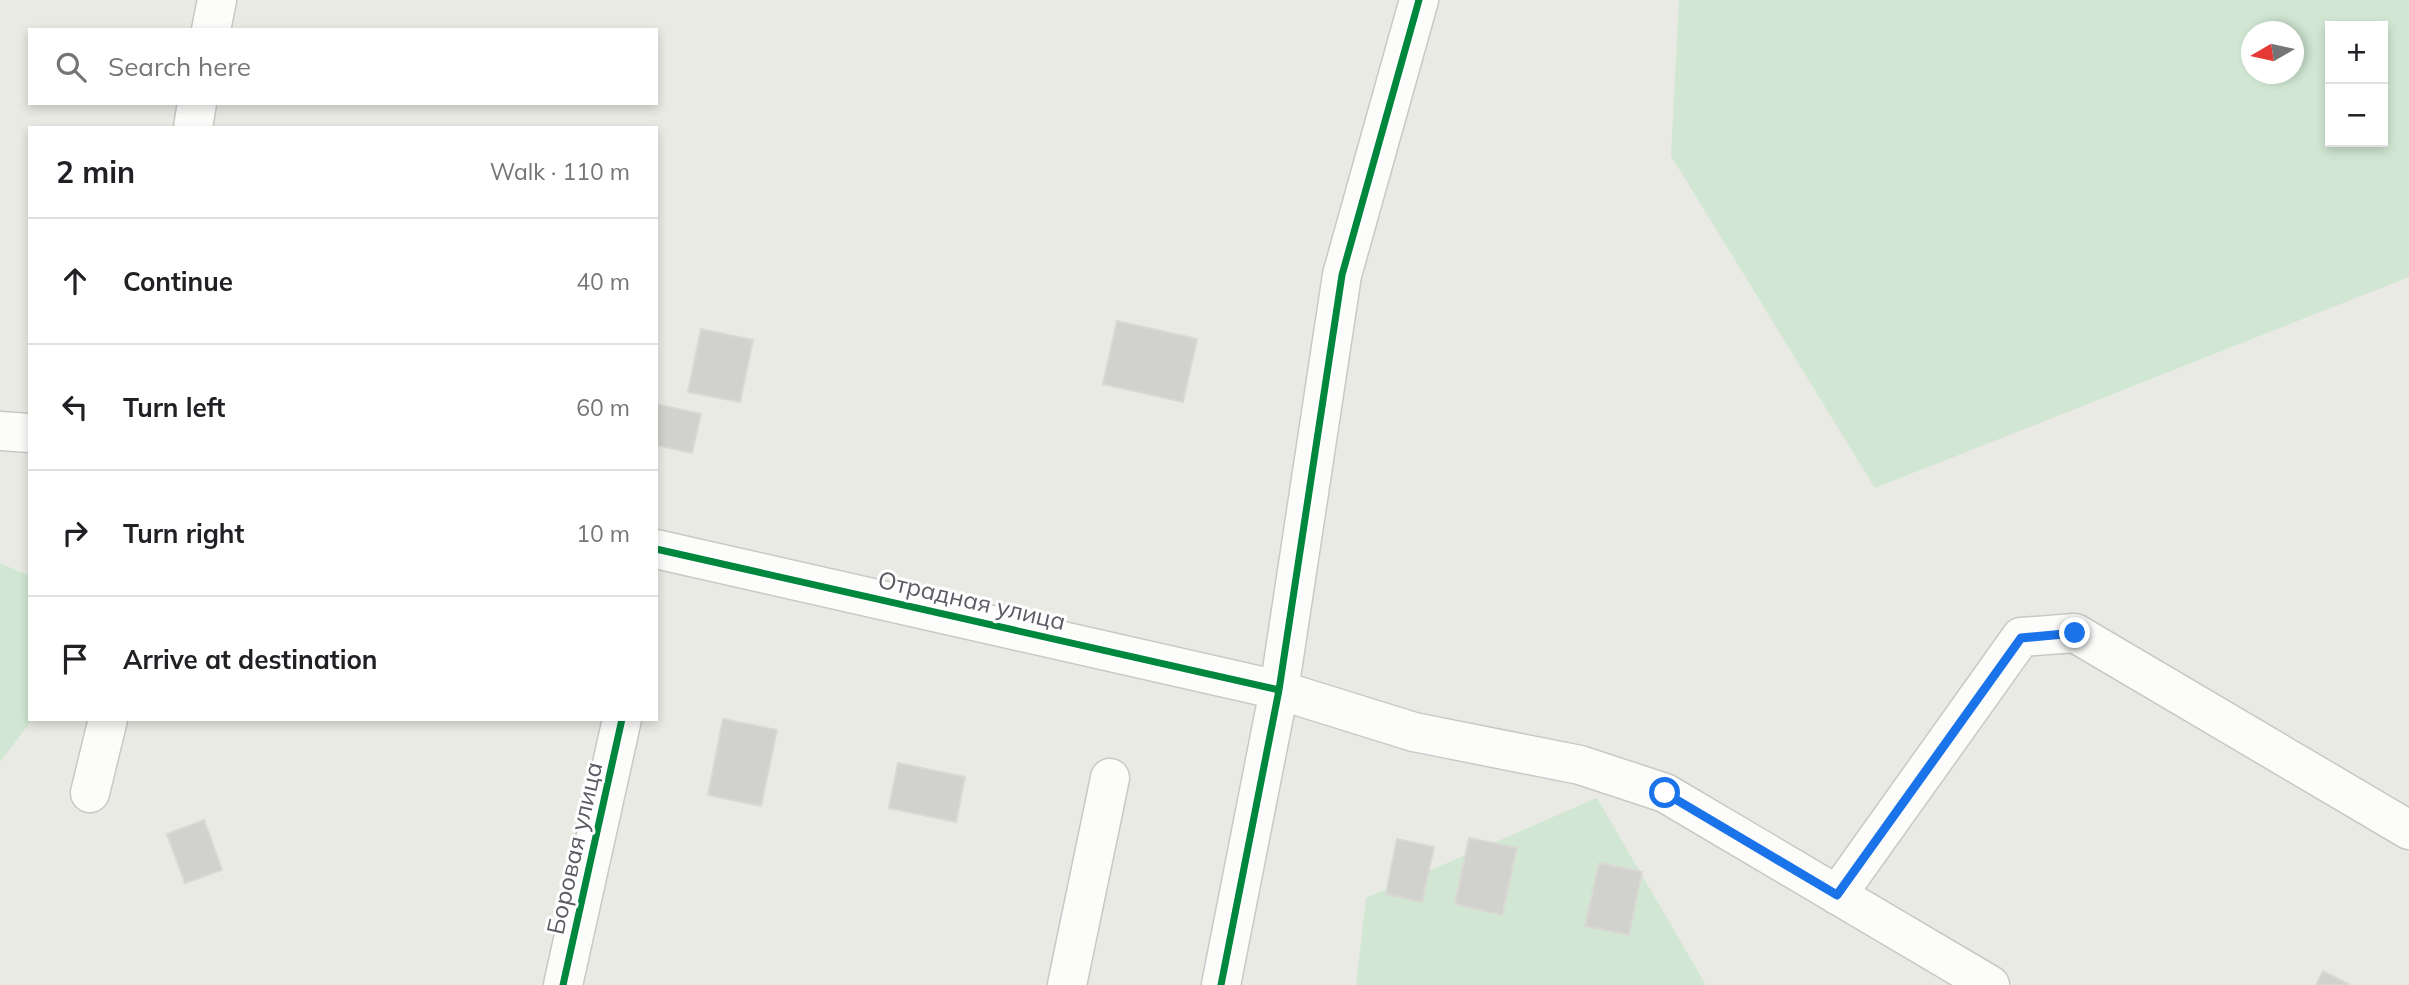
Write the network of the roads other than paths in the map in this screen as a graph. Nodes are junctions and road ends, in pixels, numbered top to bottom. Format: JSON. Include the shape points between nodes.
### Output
{"nodes":[{"id":1,"x":217,"y":0,"type":"edge"},
{"id":2,"x":1419,"y":0,"type":"edge"},
{"id":3,"x":211,"y":28,"type":"edge"},
{"id":4,"x":197,"y":105,"type":"edge"},
{"id":5,"x":193,"y":126,"type":"edge"},
{"id":6,"x":0,"y":432,"type":"edge"},
{"id":7,"x":28,"y":433,"type":"edge"},
{"id":8,"x":658,"y":555,"type":"edge"},
{"id":9,"x":1279,"y":690,"type":"junction"},
{"id":10,"x":108,"y":721,"type":"edge"},
{"id":11,"x":622,"y":721,"type":"edge"},
{"id":12,"x":1110,"y":778,"type":"dead end"},
{"id":13,"x":90,"y":793,"type":"dead end"},
{"id":14,"x":2409,"y":830,"type":"edge"},
{"id":15,"x":1837,"y":895,"type":"junction"},
{"id":16,"x":563,"y":985,"type":"edge"},
{"id":17,"x":1067,"y":985,"type":"edge"},
{"id":18,"x":1221,"y":985,"type":"edge"},
{"id":19,"x":1990,"y":985,"type":"edge"}],
"edges":[{"from":1,"to":3,"type":"street"},
{"from":2,"to":9,"type":"street","via":[[1342,275]]},
{"from":4,"to":5,"type":"street"},
{"from":6,"to":7,"type":"street"},
{"from":8,"to":9,"type":"street","name":"Отрадная улица"},
{"from":9,"to":15,"type":"street","name":"Отрадная улица","via":[[1414,732],[1580,765],[1665,793]]},
{"from":9,"to":18,"type":"street"},
{"from":10,"to":13,"type":"street"},
{"from":11,"to":16,"type":"street","name":"Боровая улица"},
{"from":12,"to":17,"type":"street"},
{"from":14,"to":15,"type":"street","via":[[2075,633],[2021,638]]},
{"from":15,"to":19,"type":"street","name":"Отрадная улица"}]}
